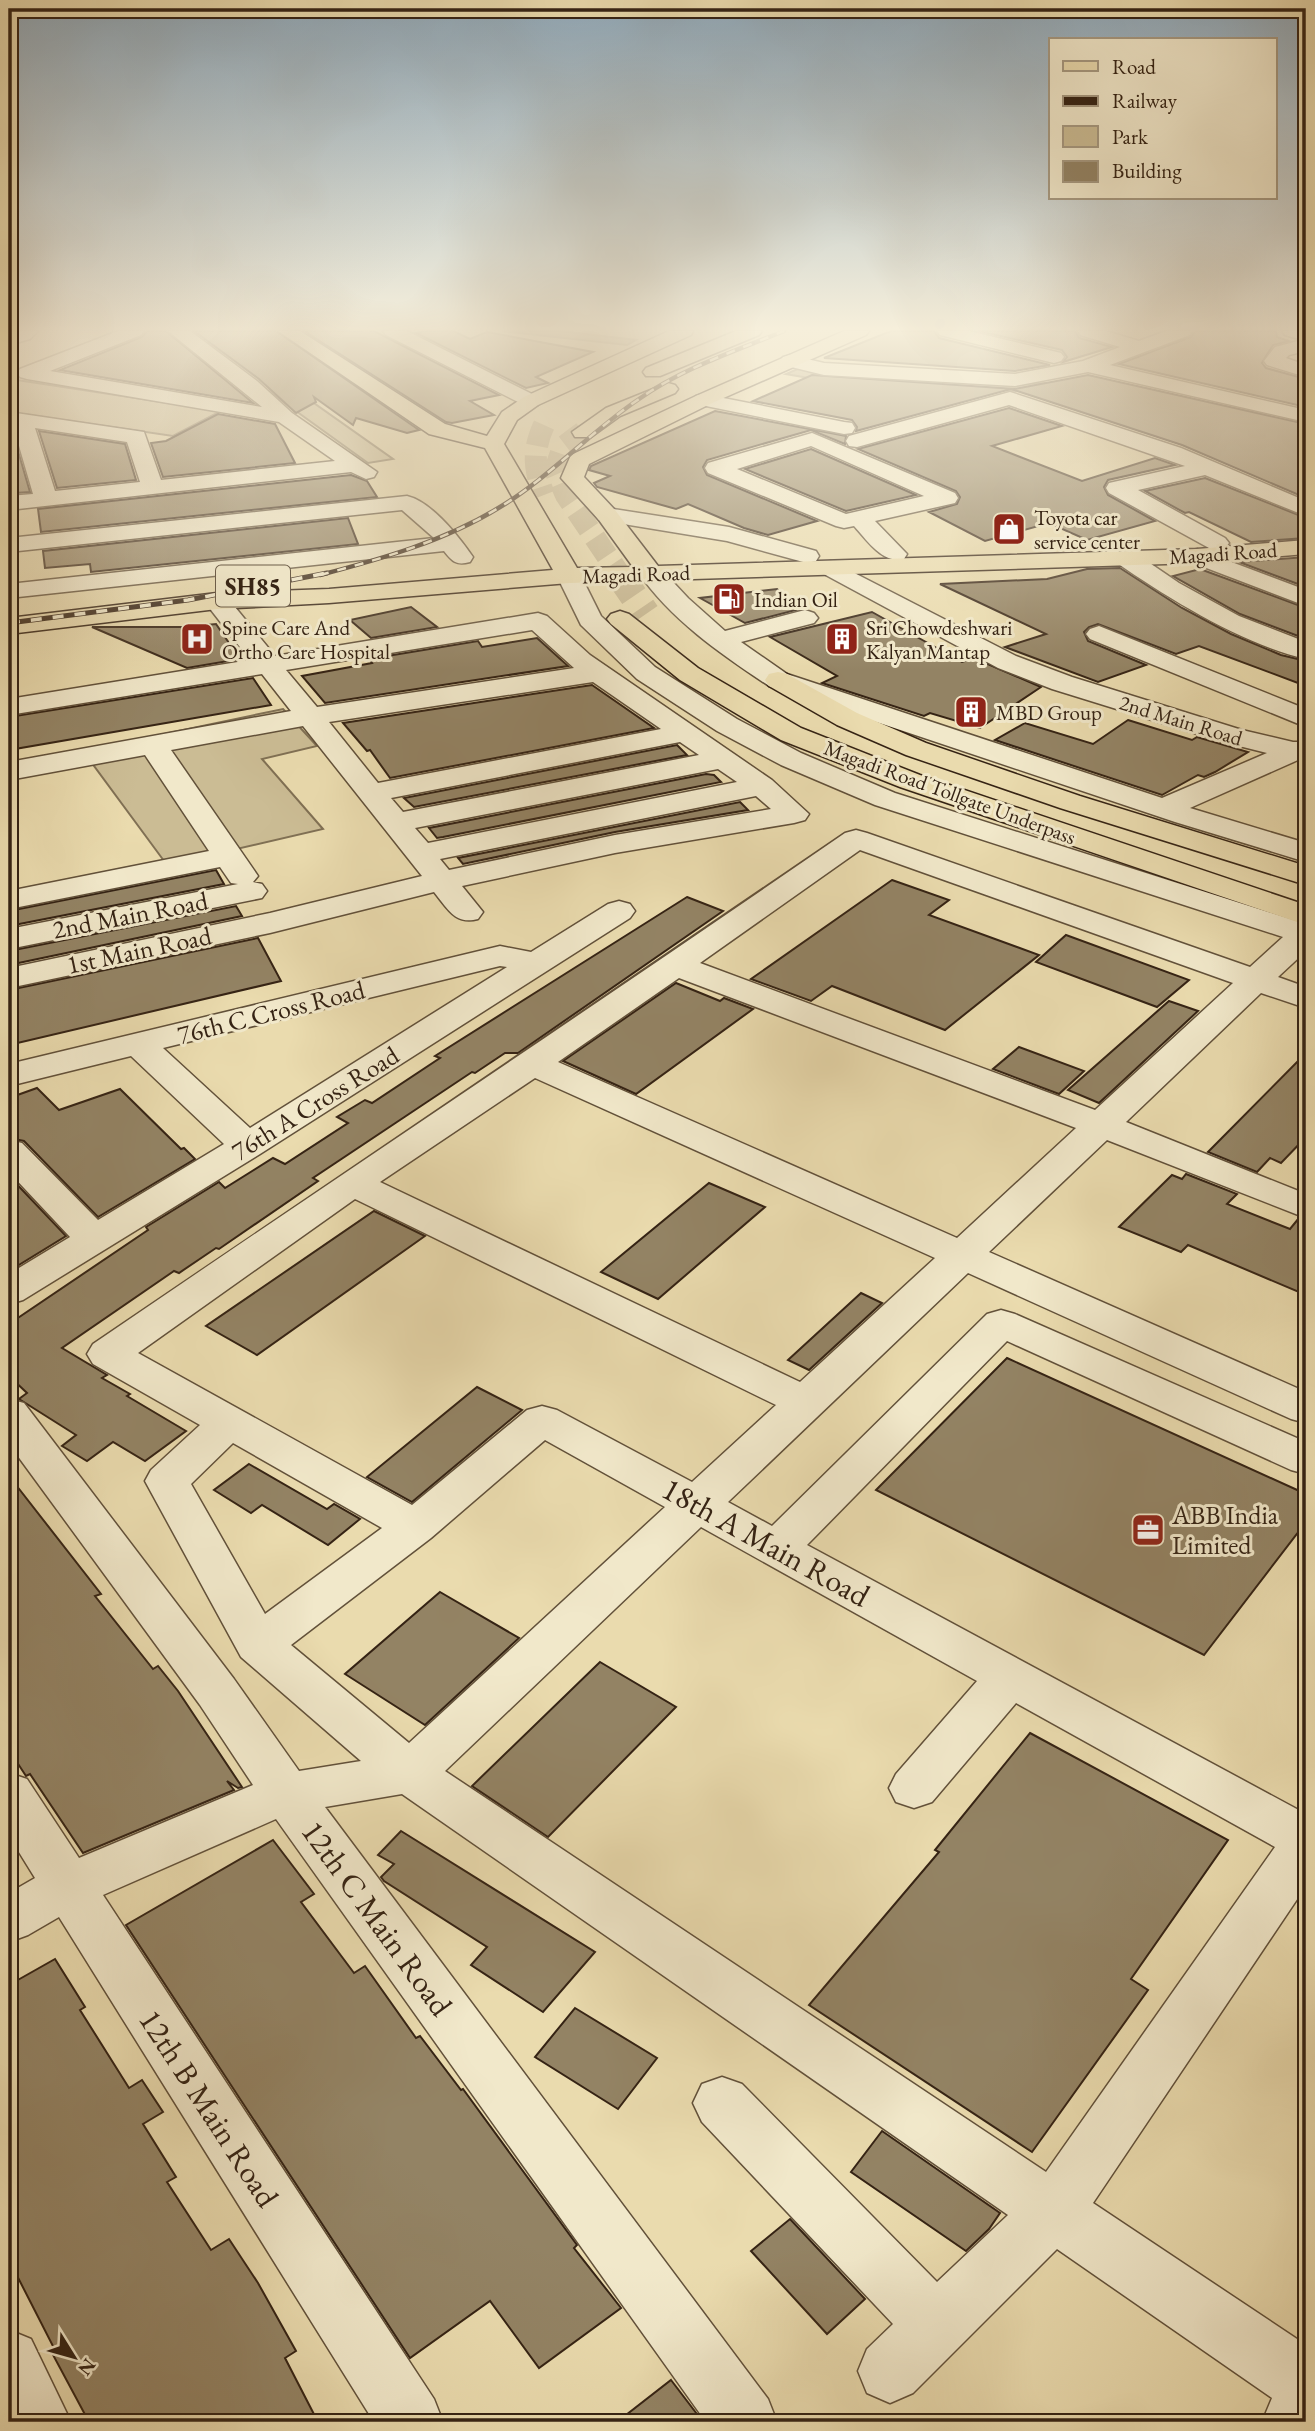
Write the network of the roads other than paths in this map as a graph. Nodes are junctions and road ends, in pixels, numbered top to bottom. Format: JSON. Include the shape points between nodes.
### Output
{"nodes":[{"id":1,"x":25,"y":444,"type":"edge"},
{"id":2,"x":138,"y":444,"type":"edge"},
{"id":3,"x":326,"y":444,"type":"edge"},
{"id":4,"x":493,"y":444,"type":"edge"},
{"id":5,"x":611,"y":444,"type":"edge"},
{"id":6,"x":794,"y":444,"type":"edge"},
{"id":7,"x":824,"y":444,"type":"edge"},
{"id":8,"x":1144,"y":444,"type":"edge"},
{"id":9,"x":356,"y":465,"type":"junction"},
{"id":10,"x":1209,"y":467,"type":"junction"},
{"id":11,"x":153,"y":488,"type":"junction"},
{"id":12,"x":46,"y":499,"type":"junction"},
{"id":13,"x":9,"y":503,"type":"edge"},
{"id":14,"x":407,"y":503,"type":"junction"},
{"id":15,"x":1306,"y":509,"type":"edge"},
{"id":16,"x":607,"y":515,"type":"junction"},
{"id":17,"x":859,"y":518,"type":"junction"},
{"id":18,"x":541,"y":526,"type":"junction"},
{"id":19,"x":1306,"y":537,"type":"edge"},
{"id":20,"x":9,"y":545,"type":"edge"},
{"id":21,"x":1306,"y":547,"type":"edge"},
{"id":22,"x":1207,"y":550,"type":"junction"},
{"id":23,"x":895,"y":554,"type":"junction"},
{"id":24,"x":807,"y":556,"type":"junction"},
{"id":25,"x":1126,"y":558,"type":"junction"},
{"id":26,"x":645,"y":566,"type":"junction"},
{"id":27,"x":831,"y":568,"type":"junction"},
{"id":28,"x":501,"y":574,"type":"junction"},
{"id":29,"x":570,"y":579,"type":"junction"},
{"id":30,"x":9,"y":591,"type":"edge"},
{"id":31,"x":1306,"y":599,"type":"edge"},
{"id":32,"x":217,"y":601,"type":"junction"},
{"id":33,"x":9,"y":607,"type":"edge"},
{"id":34,"x":805,"y":618,"type":"dead end"},
{"id":35,"x":9,"y":626,"type":"edge"},
{"id":36,"x":1099,"y":635,"type":"dead end"},
{"id":37,"x":720,"y":640,"type":"junction"},
{"id":38,"x":1306,"y":651,"type":"edge"},
{"id":39,"x":268,"y":666,"type":"junction"},
{"id":40,"x":597,"y":673,"type":"junction"},
{"id":41,"x":778,"y":680,"type":"junction"},
{"id":42,"x":9,"y":707,"type":"edge"},
{"id":43,"x":655,"y":712,"type":"junction"},
{"id":44,"x":309,"y":717,"type":"junction"},
{"id":45,"x":1306,"y":719,"type":"edge"},
{"id":46,"x":684,"y":733,"type":"junction"},
{"id":47,"x":153,"y":746,"type":"junction"},
{"id":48,"x":1302,"y":751,"type":"edge"},
{"id":49,"x":723,"y":759,"type":"junction"},
{"id":50,"x":535,"y":761,"type":"junction"},
{"id":51,"x":9,"y":771,"type":"edge"},
{"id":52,"x":762,"y":786,"type":"junction"},
{"id":53,"x":564,"y":790,"type":"junction"},
{"id":54,"x":370,"y":793,"type":"junction"},
{"id":55,"x":1164,"y":808,"type":"junction"},
{"id":56,"x":592,"y":820,"type":"junction"},
{"id":57,"x":394,"y":823,"type":"junction"},
{"id":58,"x":615,"y":844,"type":"junction"},
{"id":59,"x":1306,"y":853,"type":"edge"},
{"id":60,"x":419,"y":854,"type":"junction"},
{"id":61,"x":228,"y":856,"type":"junction"},
{"id":62,"x":1306,"y":876,"type":"edge"},
{"id":63,"x":440,"y":881,"type":"junction"},
{"id":64,"x":251,"y":891,"type":"junction"},
{"id":65,"x":1306,"y":896,"type":"edge"},
{"id":66,"x":9,"y":900,"type":"edge"},
{"id":67,"x":619,"y":911,"type":"dead end"},
{"id":68,"x":467,"y":912,"type":"dead end"},
{"id":69,"x":1306,"y":915,"type":"edge"},
{"id":70,"x":270,"y":923,"type":"junction"},
{"id":71,"x":1306,"y":934,"type":"edge"},
{"id":72,"x":9,"y":939,"type":"edge"},
{"id":73,"x":534,"y":963,"type":"junction"},
{"id":74,"x":675,"y":965,"type":"junction"},
{"id":75,"x":9,"y":978,"type":"edge"},
{"id":76,"x":1255,"y":981,"type":"junction"},
{"id":77,"x":1306,"y":999,"type":"edge"},
{"id":78,"x":140,"y":1045,"type":"junction"},
{"id":79,"x":533,"y":1064,"type":"junction"},
{"id":80,"x":9,"y":1075,"type":"edge"},
{"id":81,"x":1102,"y":1125,"type":"junction"},
{"id":82,"x":247,"y":1146,"type":"junction"},
{"id":83,"x":9,"y":1151,"type":"edge"},
{"id":84,"x":353,"y":1183,"type":"junction"},
{"id":85,"x":1306,"y":1207,"type":"edge"},
{"id":86,"x":94,"y":1239,"type":"junction"},
{"id":87,"x":962,"y":1255,"type":"junction"},
{"id":88,"x":9,"y":1292,"type":"edge"},
{"id":89,"x":806,"y":1402,"type":"junction"},
{"id":90,"x":1306,"y":1409,"type":"edge"},
{"id":91,"x":9,"y":1413,"type":"edge"},
{"id":92,"x":229,"y":1422,"type":"junction"},
{"id":93,"x":1306,"y":1459,"type":"edge"},
{"id":94,"x":697,"y":1504,"type":"junction"},
{"id":95,"x":415,"y":1527,"type":"junction"},
{"id":96,"x":777,"y":1548,"type":"junction"},
{"id":97,"x":258,"y":1644,"type":"junction"},
{"id":98,"x":1010,"y":1676,"type":"junction"},
{"id":99,"x":410,"y":1773,"type":"junction"},
{"id":100,"x":914,"y":1788,"type":"dead end"},
{"id":101,"x":9,"y":1793,"type":"edge"},
{"id":102,"x":286,"y":1793,"type":"junction"},
{"id":103,"x":1306,"y":1842,"type":"edge"},
{"id":104,"x":67,"y":1887,"type":"junction"},
{"id":105,"x":9,"y":1919,"type":"edge"},
{"id":106,"x":722,"y":2103,"type":"dead end"},
{"id":107,"x":1052,"y":2213,"type":"junction"},
{"id":108,"x":936,"y":2325,"type":"junction"},
{"id":109,"x":9,"y":2361,"type":"edge"},
{"id":110,"x":890,"y":2371,"type":"dead end"},
{"id":111,"x":1306,"y":2383,"type":"edge"},
{"id":112,"x":1306,"y":2399,"type":"edge"},
{"id":113,"x":39,"y":2422,"type":"edge"},
{"id":114,"x":411,"y":2422,"type":"edge"},
{"id":115,"x":745,"y":2422,"type":"edge"},
{"id":116,"x":1294,"y":2422,"type":"edge"}],
"edges":[{"from":1,"to":12,"type":"street"},
{"from":2,"to":11,"type":"street"},
{"from":3,"to":9,"type":"street"},
{"from":4,"to":18,"type":"main road"},
{"from":5,"to":16,"type":"main road","via":[[579,460],[572,478]]},
{"from":6,"to":17,"type":"street","via":[[716,468],[844,521]]},
{"from":7,"to":17,"type":"street","via":[[947,498]]},
{"from":8,"to":10,"type":"street"},
{"from":9,"to":11,"type":"street"},
{"from":9,"to":14,"type":"street"},
{"from":10,"to":15,"type":"street"},
{"from":10,"to":22,"type":"street","via":[[1117,488]]},
{"from":11,"to":12,"type":"street"},
{"from":12,"to":13,"type":"street"},
{"from":14,"to":20,"type":"street"},
{"from":14,"to":30,"type":"street","via":[[443,533],[455,550]]},
{"from":16,"to":24,"type":"street","via":[[729,534]]},
{"from":16,"to":26,"type":"main road"},
{"from":17,"to":23,"type":"street"},
{"from":18,"to":28,"type":"main road","via":[[537,544]]},
{"from":18,"to":29,"type":"main road"},
{"from":19,"to":22,"type":"main road","name":"Magadi Road","number":"SH85"},
{"from":21,"to":22,"type":"main road","name":"Magadi Road","number":"SH85"},
{"from":22,"to":23,"type":"main road","name":"Magadi Road","number":"SH85"},
{"from":22,"to":25,"type":"main road","name":"Magadi Road","number":"SH85"},
{"from":22,"to":31,"type":"street"},
{"from":23,"to":24,"type":"main road","name":"Magadi Road","number":"SH85"},
{"from":24,"to":26,"type":"main road","name":"Magadi Road","number":"SH85"},
{"from":25,"to":27,"type":"main road","name":"Magadi Road","number":"SH85"},
{"from":25,"to":38,"type":"street","via":[[1230,621]]},
{"from":26,"to":27,"type":"main road","name":"Magadi Road","number":"SH85"},
{"from":26,"to":29,"type":"main road","name":"Magadi Road","number":"SH85"},
{"from":26,"to":37,"type":"street","via":[[677,605]]},
{"from":27,"to":48,"type":"street","name":"2nd Main Road","via":[[1007,662],[1062,683]]},
{"from":28,"to":29,"type":"main road","name":"Magadi Road","number":"SH85"},
{"from":28,"to":29,"type":"main road","via":[[548,586]]},
{"from":28,"to":32,"type":"main road","name":"Magadi Road","number":"SH85","via":[[329,596]]},
{"from":28,"to":33,"type":"main road","name":"Magadi Road","number":"SH85"},
{"from":29,"to":71,"type":"street","via":[[590,621],[646,673],[790,759],[885,799]]},
{"from":32,"to":35,"type":"main road","name":"Magadi Road","number":"SH85"},
{"from":32,"to":39,"type":"street"},
{"from":34,"to":37,"type":"street"},
{"from":36,"to":45,"type":"street"},
{"from":37,"to":41,"type":"street"},
{"from":39,"to":40,"type":"street","via":[[538,621]]},
{"from":39,"to":42,"type":"street"},
{"from":39,"to":44,"type":"street"},
{"from":40,"to":43,"type":"street"},
{"from":40,"to":44,"type":"street"},
{"from":41,"to":55,"type":"street"},
{"from":41,"to":62,"type":"main road","via":[[846,719],[916,750]]},
{"from":43,"to":46,"type":"street"},
{"from":43,"to":50,"type":"street","via":[[507,740]]},
{"from":44,"to":47,"type":"street"},
{"from":44,"to":54,"type":"street","via":[[364,767]]},
{"from":46,"to":49,"type":"street"},
{"from":46,"to":50,"type":"street"},
{"from":47,"to":51,"type":"street"},
{"from":47,"to":61,"type":"street"},
{"from":48,"to":55,"type":"street"},
{"from":49,"to":52,"type":"street"},
{"from":49,"to":53,"type":"street"},
{"from":50,"to":53,"type":"street"},
{"from":50,"to":54,"type":"street"},
{"from":52,"to":56,"type":"street"},
{"from":52,"to":58,"type":"street","name":"1st Main Road","via":[[794,814]]},
{"from":53,"to":56,"type":"street"},
{"from":53,"to":57,"type":"street"},
{"from":54,"to":57,"type":"street"},
{"from":55,"to":59,"type":"street"},
{"from":56,"to":58,"type":"street"},
{"from":56,"to":60,"type":"street"},
{"from":57,"to":60,"type":"street"},
{"from":58,"to":63,"type":"street","name":"1st Main Road"},
{"from":60,"to":63,"type":"street"},
{"from":61,"to":64,"type":"street"},
{"from":61,"to":66,"type":"street"},
{"from":63,"to":68,"type":"street"},
{"from":63,"to":70,"type":"street","name":"1st Main Road"},
{"from":64,"to":70,"type":"street"},
{"from":64,"to":72,"type":"street","name":"2nd Main Road"},
{"from":65,"to":69,"type":"main road","name":"Magadi Road Tollgate Underpass","via":[[928,770],[813,726],[633,616],[689,674],[791,734],[910,781]]},
{"from":67,"to":73,"type":"street","name":"76th A Cross Road"},
{"from":70,"to":75,"type":"street","name":"1st Main Road"},
{"from":71,"to":76,"type":"street"},
{"from":73,"to":78,"type":"street","name":"76th C Cross Road","via":[[500,956]]},
{"from":73,"to":82,"type":"street","name":"76th A Cross Road"},
{"from":74,"to":76,"type":"street","via":[[856,839]]},
{"from":74,"to":79,"type":"street"},
{"from":74,"to":81,"type":"street"},
{"from":76,"to":77,"type":"street"},
{"from":76,"to":81,"type":"street"},
{"from":78,"to":80,"type":"street","name":"76th C Cross Road"},
{"from":78,"to":82,"type":"street"},
{"from":79,"to":84,"type":"street"},
{"from":79,"to":87,"type":"street"},
{"from":81,"to":85,"type":"street"},
{"from":81,"to":87,"type":"street"},
{"from":82,"to":86,"type":"street","name":"76th A Cross Road"},
{"from":83,"to":86,"type":"street"},
{"from":84,"to":89,"type":"street"},
{"from":84,"to":92,"type":"street","via":[[108,1354]]},
{"from":86,"to":88,"type":"street","name":"76th A Cross Road"},
{"from":87,"to":89,"type":"street"},
{"from":87,"to":90,"type":"street"},
{"from":89,"to":94,"type":"street"},
{"from":91,"to":102,"type":"street","name":"12th C Main Road"},
{"from":92,"to":95,"type":"street"},
{"from":92,"to":97,"type":"street","via":[[167,1481]]},
{"from":93,"to":96,"type":"street","via":[[1002,1324]]},
{"from":94,"to":95,"type":"street","name":"18th A Main Road","via":[[542,1420]]},
{"from":94,"to":96,"type":"street","name":"18th A Main Road"},
{"from":94,"to":99,"type":"street"},
{"from":95,"to":97,"type":"street","name":"18th A Main Road"},
{"from":96,"to":98,"type":"street","name":"18th A Main Road"},
{"from":97,"to":99,"type":"street"},
{"from":98,"to":100,"type":"street"},
{"from":98,"to":103,"type":"street","name":"18th A Main Road"},
{"from":99,"to":102,"type":"street"},
{"from":99,"to":107,"type":"street"},
{"from":101,"to":104,"type":"street","name":"12th B Main Road"},
{"from":102,"to":104,"type":"street"},
{"from":102,"to":115,"type":"street","name":"12th C Main Road"},
{"from":103,"to":107,"type":"street"},
{"from":104,"to":105,"type":"street"},
{"from":104,"to":114,"type":"street","name":"12th B Main Road"},
{"from":106,"to":108,"type":"street"},
{"from":107,"to":108,"type":"street"},
{"from":107,"to":111,"type":"street"},
{"from":108,"to":110,"type":"street"},
{"from":109,"to":113,"type":"street"},
{"from":112,"to":116,"type":"street"}]}
